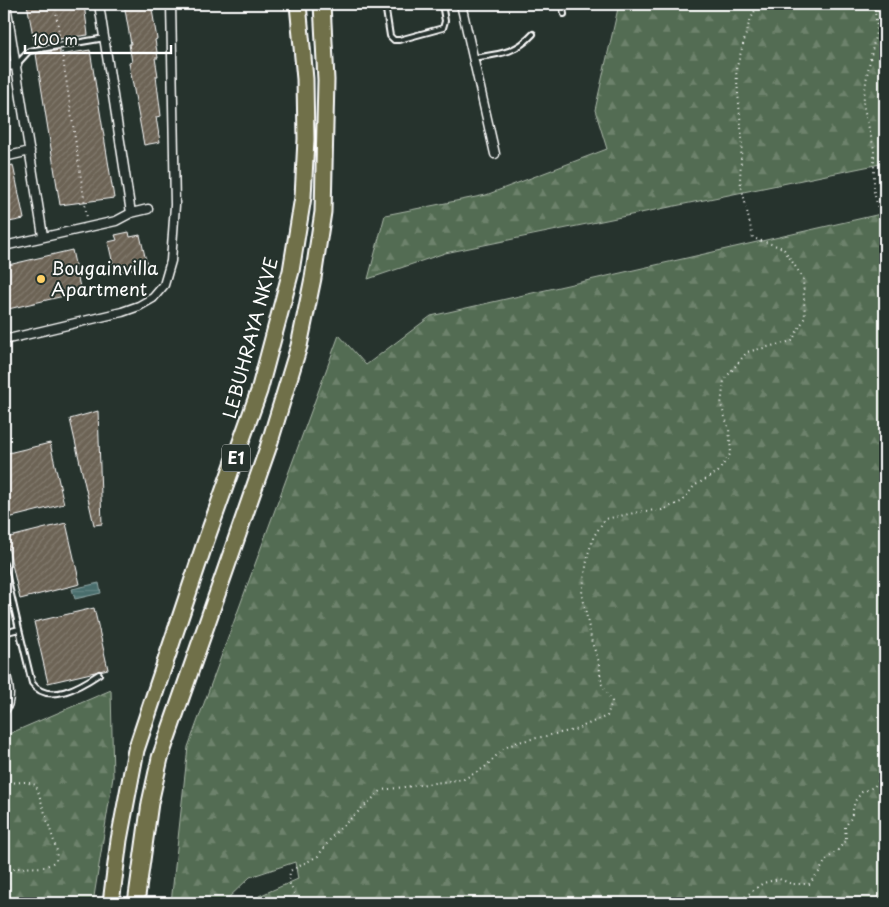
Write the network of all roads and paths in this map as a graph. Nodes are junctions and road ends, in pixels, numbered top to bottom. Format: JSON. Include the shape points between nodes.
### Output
{"nodes":[{"id":1,"x":6,"y":4,"type":"edge"},
{"id":2,"x":54,"y":4,"type":"edge"},
{"id":3,"x":100,"y":4,"type":"edge"},
{"id":4,"x":171,"y":4,"type":"edge"},
{"id":5,"x":298,"y":4,"type":"edge"},
{"id":6,"x":322,"y":4,"type":"edge"},
{"id":7,"x":385,"y":4,"type":"edge"},
{"id":8,"x":442,"y":4,"type":"edge"},
{"id":9,"x":461,"y":4,"type":"edge"},
{"id":10,"x":562,"y":4,"type":"edge"},
{"id":11,"x":758,"y":4,"type":"edge"},
{"id":12,"x":874,"y":4,"type":"edge"},
{"id":13,"x":564,"y":14,"type":"dead end"},
{"id":14,"x":533,"y":34,"type":"dead end"},
{"id":15,"x":105,"y":38,"type":"junction"},
{"id":16,"x":61,"y":46,"type":"junction"},
{"id":17,"x":473,"y":58,"type":"junction"},
{"id":18,"x":16,"y":64,"type":"junction"},
{"id":19,"x":4,"y":68,"type":"edge"},
{"id":20,"x":30,"y":151,"type":"junction"},
{"id":21,"x":495,"y":154,"type":"dead end"},
{"id":22,"x":4,"y":157,"type":"edge"},
{"id":23,"x":148,"y":209,"type":"dead end"},
{"id":24,"x":131,"y":213,"type":"junction"},
{"id":25,"x":885,"y":215,"type":"edge"},
{"id":26,"x":88,"y":228,"type":"junction"},
{"id":27,"x":43,"y":236,"type":"junction"},
{"id":28,"x":4,"y":246,"type":"edge"},
{"id":29,"x":4,"y":340,"type":"edge"},
{"id":30,"x":885,"y":543,"type":"edge"},
{"id":31,"x":885,"y":549,"type":"edge"},
{"id":32,"x":4,"y":564,"type":"edge"},
{"id":33,"x":18,"y":629,"type":"junction"},
{"id":34,"x":4,"y":633,"type":"edge"},
{"id":35,"x":4,"y":664,"type":"edge"},
{"id":36,"x":99,"y":674,"type":"dead end"},
{"id":37,"x":4,"y":710,"type":"edge"},
{"id":38,"x":885,"y":765,"type":"edge"},
{"id":39,"x":4,"y":783,"type":"edge"},
{"id":40,"x":4,"y":896,"type":"edge"},
{"id":41,"x":110,"y":903,"type":"edge"},
{"id":42,"x":136,"y":903,"type":"edge"},
{"id":43,"x":298,"y":903,"type":"edge"},
{"id":44,"x":737,"y":903,"type":"edge"}],
"edges":[{"from":1,"to":18,"type":"street"},
{"from":2,"to":16,"type":"path"},
{"from":3,"to":15,"type":"street"},
{"from":4,"to":29,"type":"street","via":[[175,205],[171,262],[164,285],[153,298],[122,312]]},
{"from":5,"to":41,"type":"highway","name":"LEBUHRAYA NKVE","number":"E1","via":[[305,79],[306,139],[303,197],[291,271],[259,392],[136,750]]},
{"from":6,"to":42,"type":"highway","number":"E1","via":[[326,80],[323,212],[299,346],[268,448],[160,758],[150,803]]},
{"from":7,"to":8,"type":"lane","via":[[390,36],[399,40],[443,28]]},
{"from":9,"to":17,"type":"street"},
{"from":10,"to":13,"type":"lane"},
{"from":11,"to":43,"type":"path","via":[[736,70],[742,138],[740,180],[753,238],[784,248],[803,278],[805,317],[792,341],[747,352],[724,380],[721,405],[729,429],[731,453],[718,472],[694,486],[683,501],[662,510],[604,519],[594,536],[582,593],[599,662],[600,683],[612,701],[607,716],[574,730],[504,748],[484,768],[464,779],[382,790],[335,832],[318,856],[290,871],[289,882]]},
{"from":12,"to":25,"type":"path","via":[[877,27],[863,104],[874,149],[874,192],[878,208]]},
{"from":14,"to":17,"type":"lane","via":[[512,51]]},
{"from":15,"to":16,"type":"lane"},
{"from":15,"to":24,"type":"street"},
{"from":16,"to":18,"type":"lane","via":[[29,51]]},
{"from":16,"to":26,"type":"path"},
{"from":17,"to":21,"type":"street"},
{"from":18,"to":19,"type":"street"},
{"from":18,"to":20,"type":"street"},
{"from":20,"to":22,"type":"street"},
{"from":20,"to":27,"type":"street"},
{"from":23,"to":24,"type":"street"},
{"from":24,"to":26,"type":"street","via":[[116,221]]},
{"from":26,"to":27,"type":"street"},
{"from":27,"to":28,"type":"street"},
{"from":30,"to":31,"type":"path"},
{"from":32,"to":33,"type":"lane"},
{"from":33,"to":34,"type":"lane"},
{"from":33,"to":36,"type":"lane","via":[[32,683],[37,690],[58,693]]},
{"from":35,"to":37,"type":"street","via":[[9,694]]},
{"from":38,"to":44,"type":"path","via":[[874,787],[862,792],[855,801],[845,827],[846,839],[839,850],[826,860],[808,884],[792,884],[780,879],[763,883]]},
{"from":39,"to":40,"type":"path","via":[[25,782],[36,786],[57,851],[56,861],[45,867],[16,868],[6,874]]}]}
